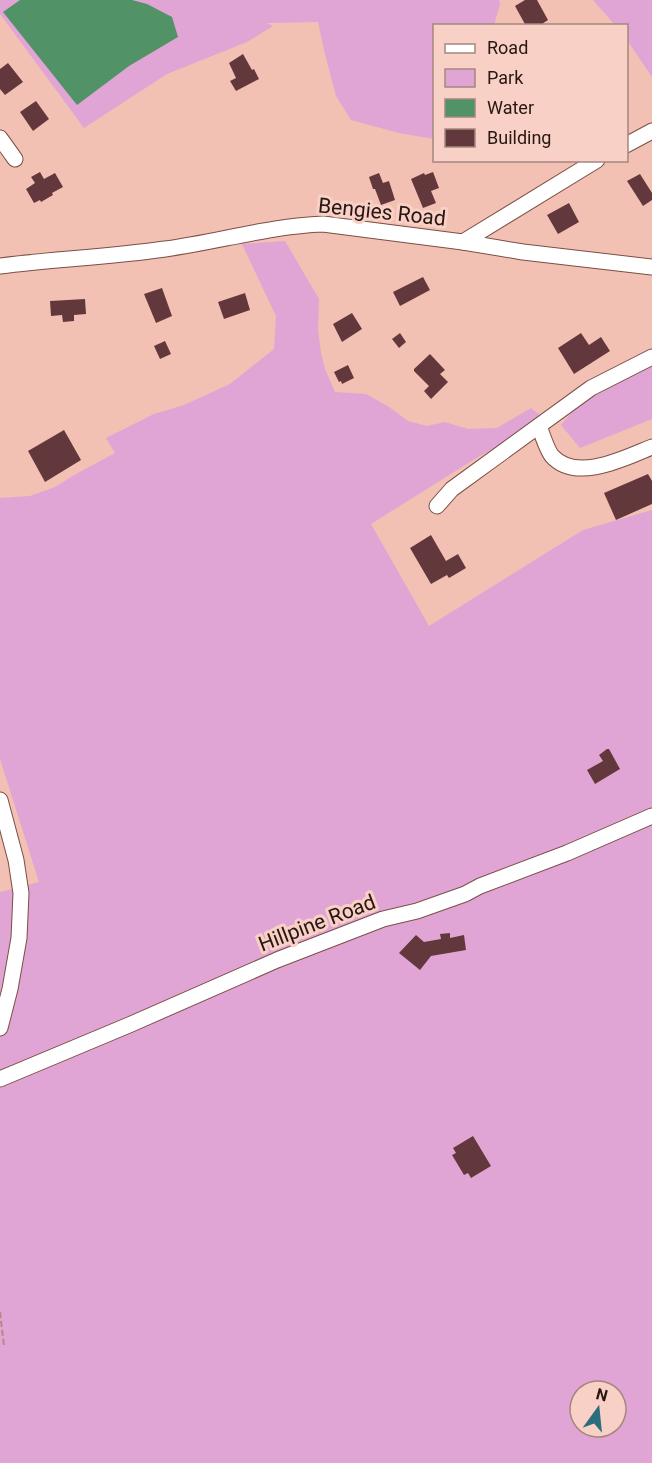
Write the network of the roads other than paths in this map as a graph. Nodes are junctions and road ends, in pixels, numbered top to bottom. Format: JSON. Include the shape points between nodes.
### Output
{"nodes":[{"id":1,"x":652,"y":131,"type":"edge"},
{"id":2,"x":0,"y":138,"type":"edge"},
{"id":3,"x":628,"y":144,"type":"edge"},
{"id":4,"x":15,"y":159,"type":"dead end"},
{"id":5,"x":594,"y":162,"type":"edge"},
{"id":6,"x":463,"y":242,"type":"junction"},
{"id":7,"x":0,"y":266,"type":"edge"},
{"id":8,"x":652,"y":267,"type":"edge"},
{"id":9,"x":652,"y":357,"type":"edge"},
{"id":10,"x":539,"y":426,"type":"junction"},
{"id":11,"x":652,"y":447,"type":"edge"},
{"id":12,"x":437,"y":506,"type":"dead end"},
{"id":13,"x":0,"y":800,"type":"edge"},
{"id":14,"x":652,"y":816,"type":"edge"},
{"id":15,"x":0,"y":1028,"type":"edge"},
{"id":16,"x":0,"y":1079,"type":"edge"}],
"edges":[{"from":1,"to":3,"type":"street"},
{"from":2,"to":4,"type":"street"},
{"from":5,"to":6,"type":"street"},
{"from":6,"to":7,"type":"street","name":"Bengies Road","via":[[323,224],[300,225],[165,249]]},
{"from":6,"to":8,"type":"street","name":"Bengies Road"},
{"from":9,"to":10,"type":"street","via":[[591,388]]},
{"from":10,"to":11,"type":"street","via":[[551,456],[568,467],[602,466]]},
{"from":10,"to":12,"type":"street","via":[[452,489]]},
{"from":13,"to":15,"type":"street","via":[[21,893],[19,939]]},
{"from":14,"to":16,"type":"street","name":"Hillpine Road","via":[[465,894],[384,919],[277,960]]}]}
